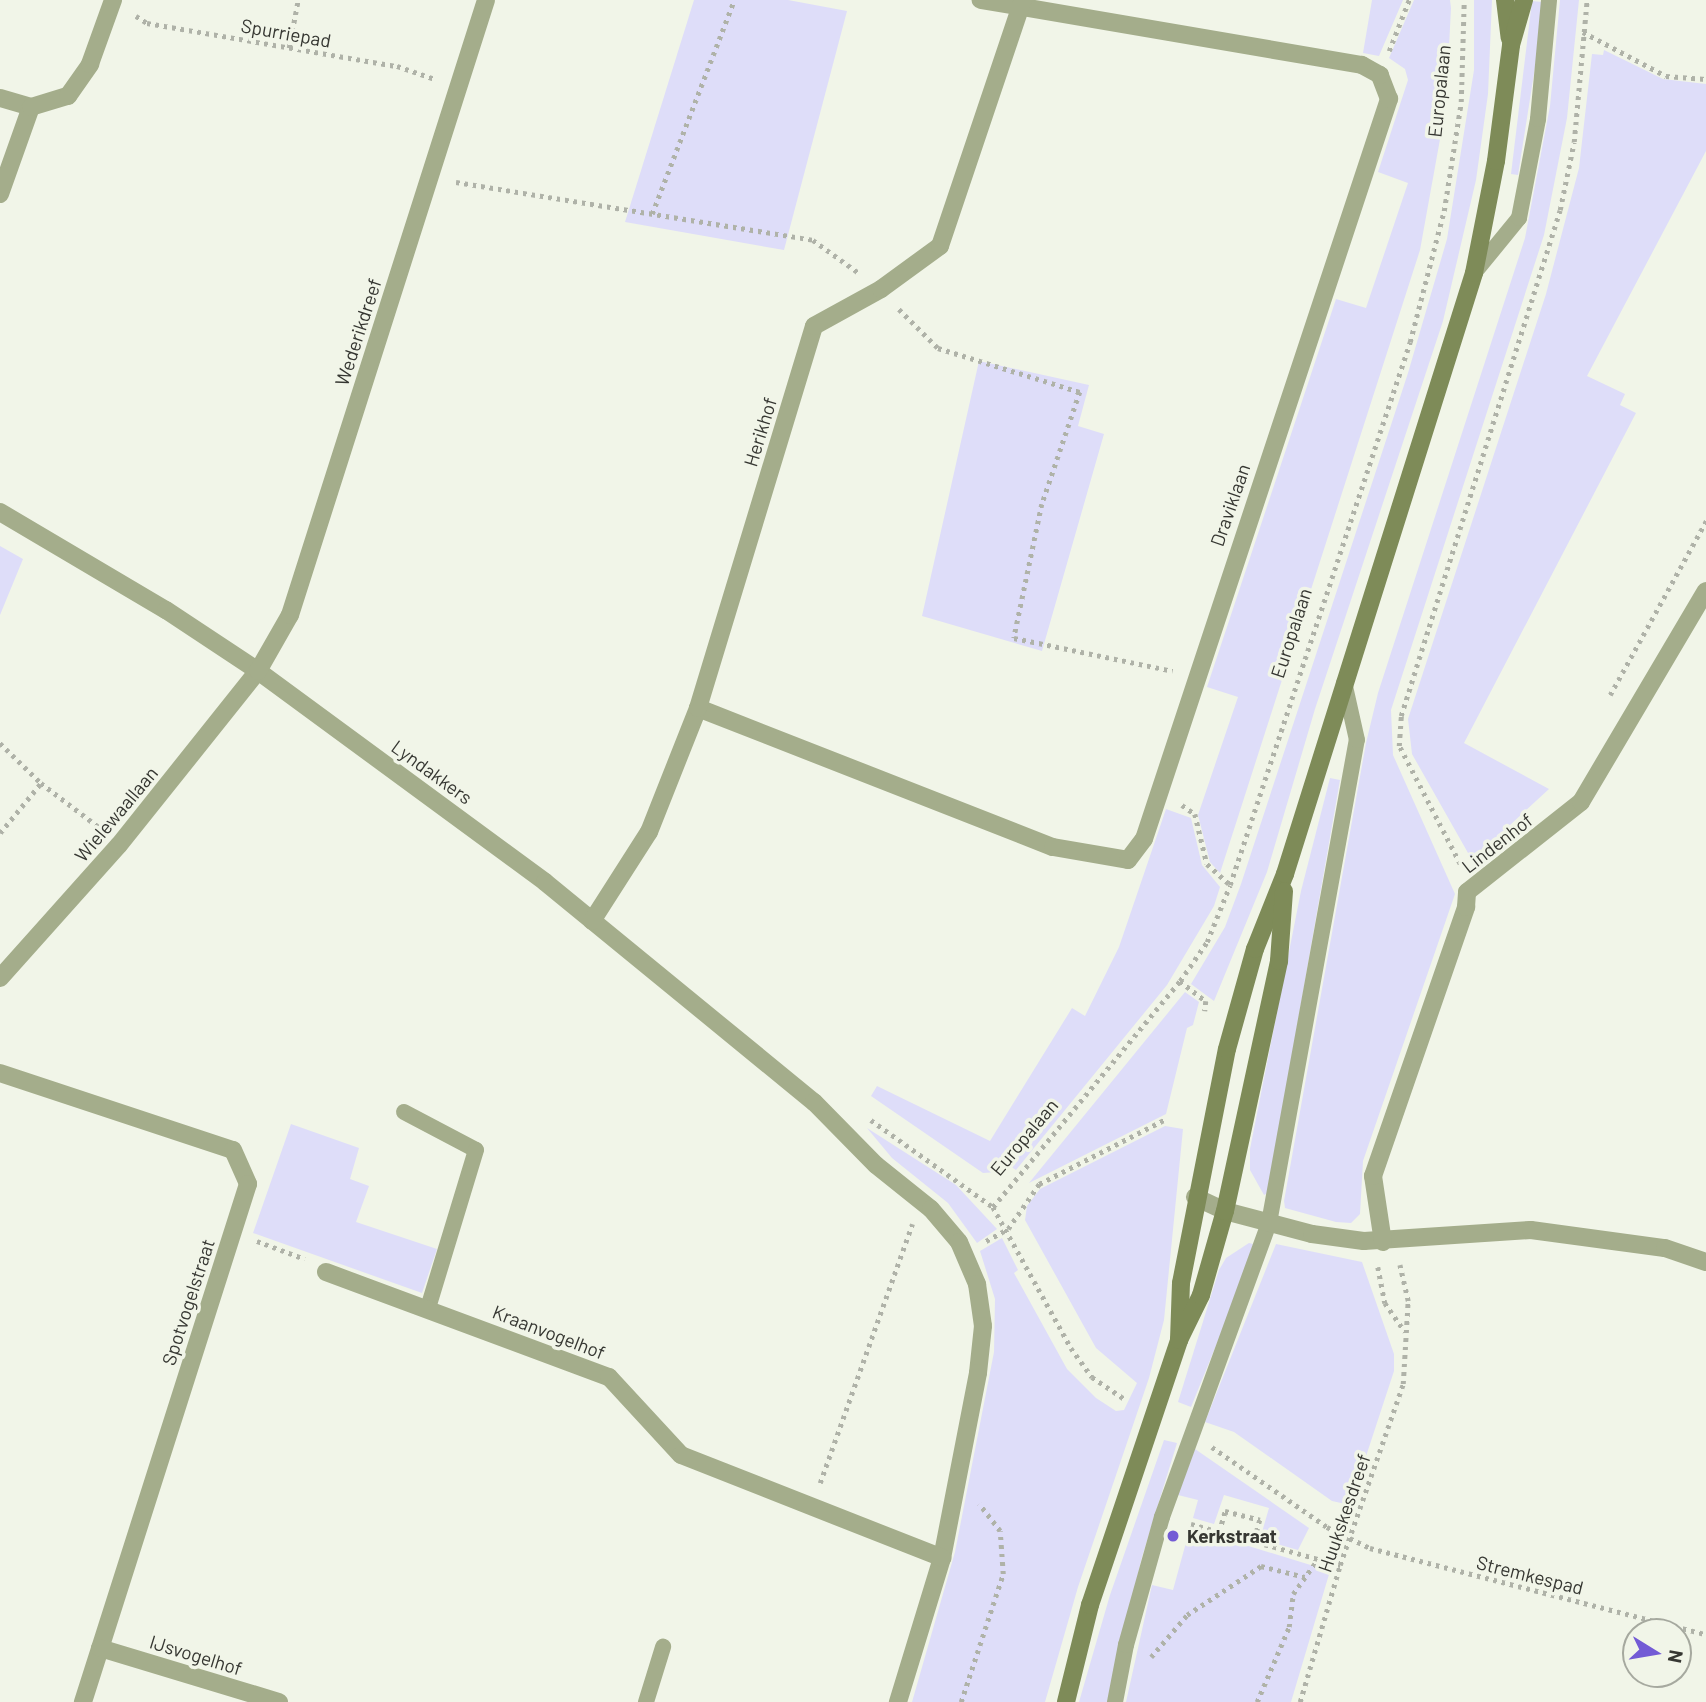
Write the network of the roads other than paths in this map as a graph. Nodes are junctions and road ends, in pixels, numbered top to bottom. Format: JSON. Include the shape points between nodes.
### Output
{"nodes":[{"id":1,"x":486,"y":0,"type":"edge"},
{"id":2,"x":980,"y":0,"type":"edge"},
{"id":3,"x":1505,"y":0,"type":"edge"},
{"id":4,"x":1524,"y":0,"type":"edge"},
{"id":5,"x":1549,"y":0,"type":"edge"},
{"id":6,"x":113,"y":1,"type":"edge"},
{"id":7,"x":1022,"y":3,"type":"edge"},
{"id":8,"x":1511,"y":45,"type":"junction"},
{"id":9,"x":0,"y":98,"type":"edge"},
{"id":10,"x":31,"y":107,"type":"junction"},
{"id":11,"x":0,"y":194,"type":"edge"},
{"id":12,"x":1474,"y":273,"type":"junction"},
{"id":13,"x":0,"y":512,"type":"edge"},
{"id":14,"x":1706,"y":591,"type":"edge"},
{"id":15,"x":258,"y":671,"type":"junction"},
{"id":16,"x":1344,"y":680,"type":"junction"},
{"id":17,"x":698,"y":708,"type":"junction"},
{"id":18,"x":1285,"y":874,"type":"junction"},
{"id":19,"x":592,"y":921,"type":"junction"},
{"id":20,"x":0,"y":978,"type":"edge"},
{"id":21,"x":0,"y":1073,"type":"edge"},
{"id":22,"x":404,"y":1112,"type":"dead end"},
{"id":23,"x":1195,"y":1198,"type":"junction"},
{"id":24,"x":1225,"y":1211,"type":"junction"},
{"id":25,"x":1269,"y":1223,"type":"junction"},
{"id":26,"x":1383,"y":1242,"type":"junction"},
{"id":27,"x":1706,"y":1262,"type":"edge"},
{"id":28,"x":326,"y":1272,"type":"road end"},
{"id":29,"x":428,"y":1308,"type":"junction"},
{"id":30,"x":1179,"y":1340,"type":"junction"},
{"id":31,"x":942,"y":1558,"type":"junction"},
{"id":32,"x":663,"y":1647,"type":"dead end"},
{"id":33,"x":100,"y":1648,"type":"junction"},
{"id":34,"x":83,"y":1702,"type":"edge"},
{"id":35,"x":279,"y":1702,"type":"edge"},
{"id":36,"x":646,"y":1702,"type":"edge"},
{"id":37,"x":898,"y":1702,"type":"edge"},
{"id":38,"x":1066,"y":1702,"type":"edge"},
{"id":39,"x":1115,"y":1702,"type":"edge"}],
"edges":[{"from":1,"to":15,"type":"street","name":"Wederikdreef","via":[[290,615]]},
{"from":2,"to":7,"type":"street"},
{"from":3,"to":8,"type":"main road"},
{"from":4,"to":8,"type":"main road"},
{"from":5,"to":12,"type":"lane","via":[[1538,119],[1519,218]]},
{"from":6,"to":10,"type":"street","via":[[90,65],[68,96]]},
{"from":7,"to":17,"type":"street","name":"Herikhof","via":[[940,246],[881,289],[814,326]]},
{"from":7,"to":17,"type":"street","name":"Draviklaan","via":[[1362,65],[1380,75],[1389,99],[1144,839],[1128,860],[1053,847]]},
{"from":8,"to":12,"type":"main road","via":[[1496,161]]},
{"from":9,"to":10,"type":"street"},
{"from":10,"to":11,"type":"street"},
{"from":12,"to":16,"type":"main road"},
{"from":13,"to":15,"type":"street","name":"Lyndakkers","via":[[166,610]]},
{"from":14,"to":26,"type":"street","name":"Lindenhof","via":[[1581,802],[1467,892],[1466,907],[1373,1176]]},
{"from":15,"to":19,"type":"street","name":"Lyndakkers"},
{"from":15,"to":20,"type":"street","name":"Wielewaallaan","via":[[120,845]]},
{"from":16,"to":18,"type":"main road"},
{"from":16,"to":25,"type":"lane","via":[[1357,740]]},
{"from":17,"to":19,"type":"street","name":"Herikhof","via":[[649,832]]},
{"from":18,"to":23,"type":"main road","via":[[1248,974]]},
{"from":18,"to":24,"type":"main road","via":[[1279,961]]},
{"from":19,"to":31,"type":"street","name":"Lyndakkers","via":[[814,1102],[876,1165],[920,1200],[964,1253],[977,1284],[983,1325]]},
{"from":21,"to":33,"type":"street","name":"Spotvogelstraat","via":[[233,1150],[248,1184]]},
{"from":22,"to":29,"type":"lane","via":[[476,1150]]},
{"from":23,"to":24,"type":"street"},
{"from":23,"to":30,"type":"main road","via":[[1181,1283]]},
{"from":24,"to":25,"type":"street"},
{"from":24,"to":30,"type":"main road","via":[[1201,1295]]},
{"from":25,"to":26,"type":"street","via":[[1312,1234]]},
{"from":25,"to":39,"type":"lane","via":[[1163,1517]]},
{"from":26,"to":27,"type":"street","via":[[1531,1230],[1665,1248]]},
{"from":28,"to":29,"type":"street","name":"Kraanvogelhof"},
{"from":29,"to":31,"type":"street","name":"Kraanvogelhof","via":[[609,1377],[681,1455]]},
{"from":30,"to":38,"type":"main road","via":[[1090,1605]]},
{"from":31,"to":37,"type":"street"},
{"from":32,"to":36,"type":"lane"},
{"from":33,"to":34,"type":"street","name":"Spotvogelstraat"},
{"from":33,"to":35,"type":"street","name":"IJsvogelhof"}]}
